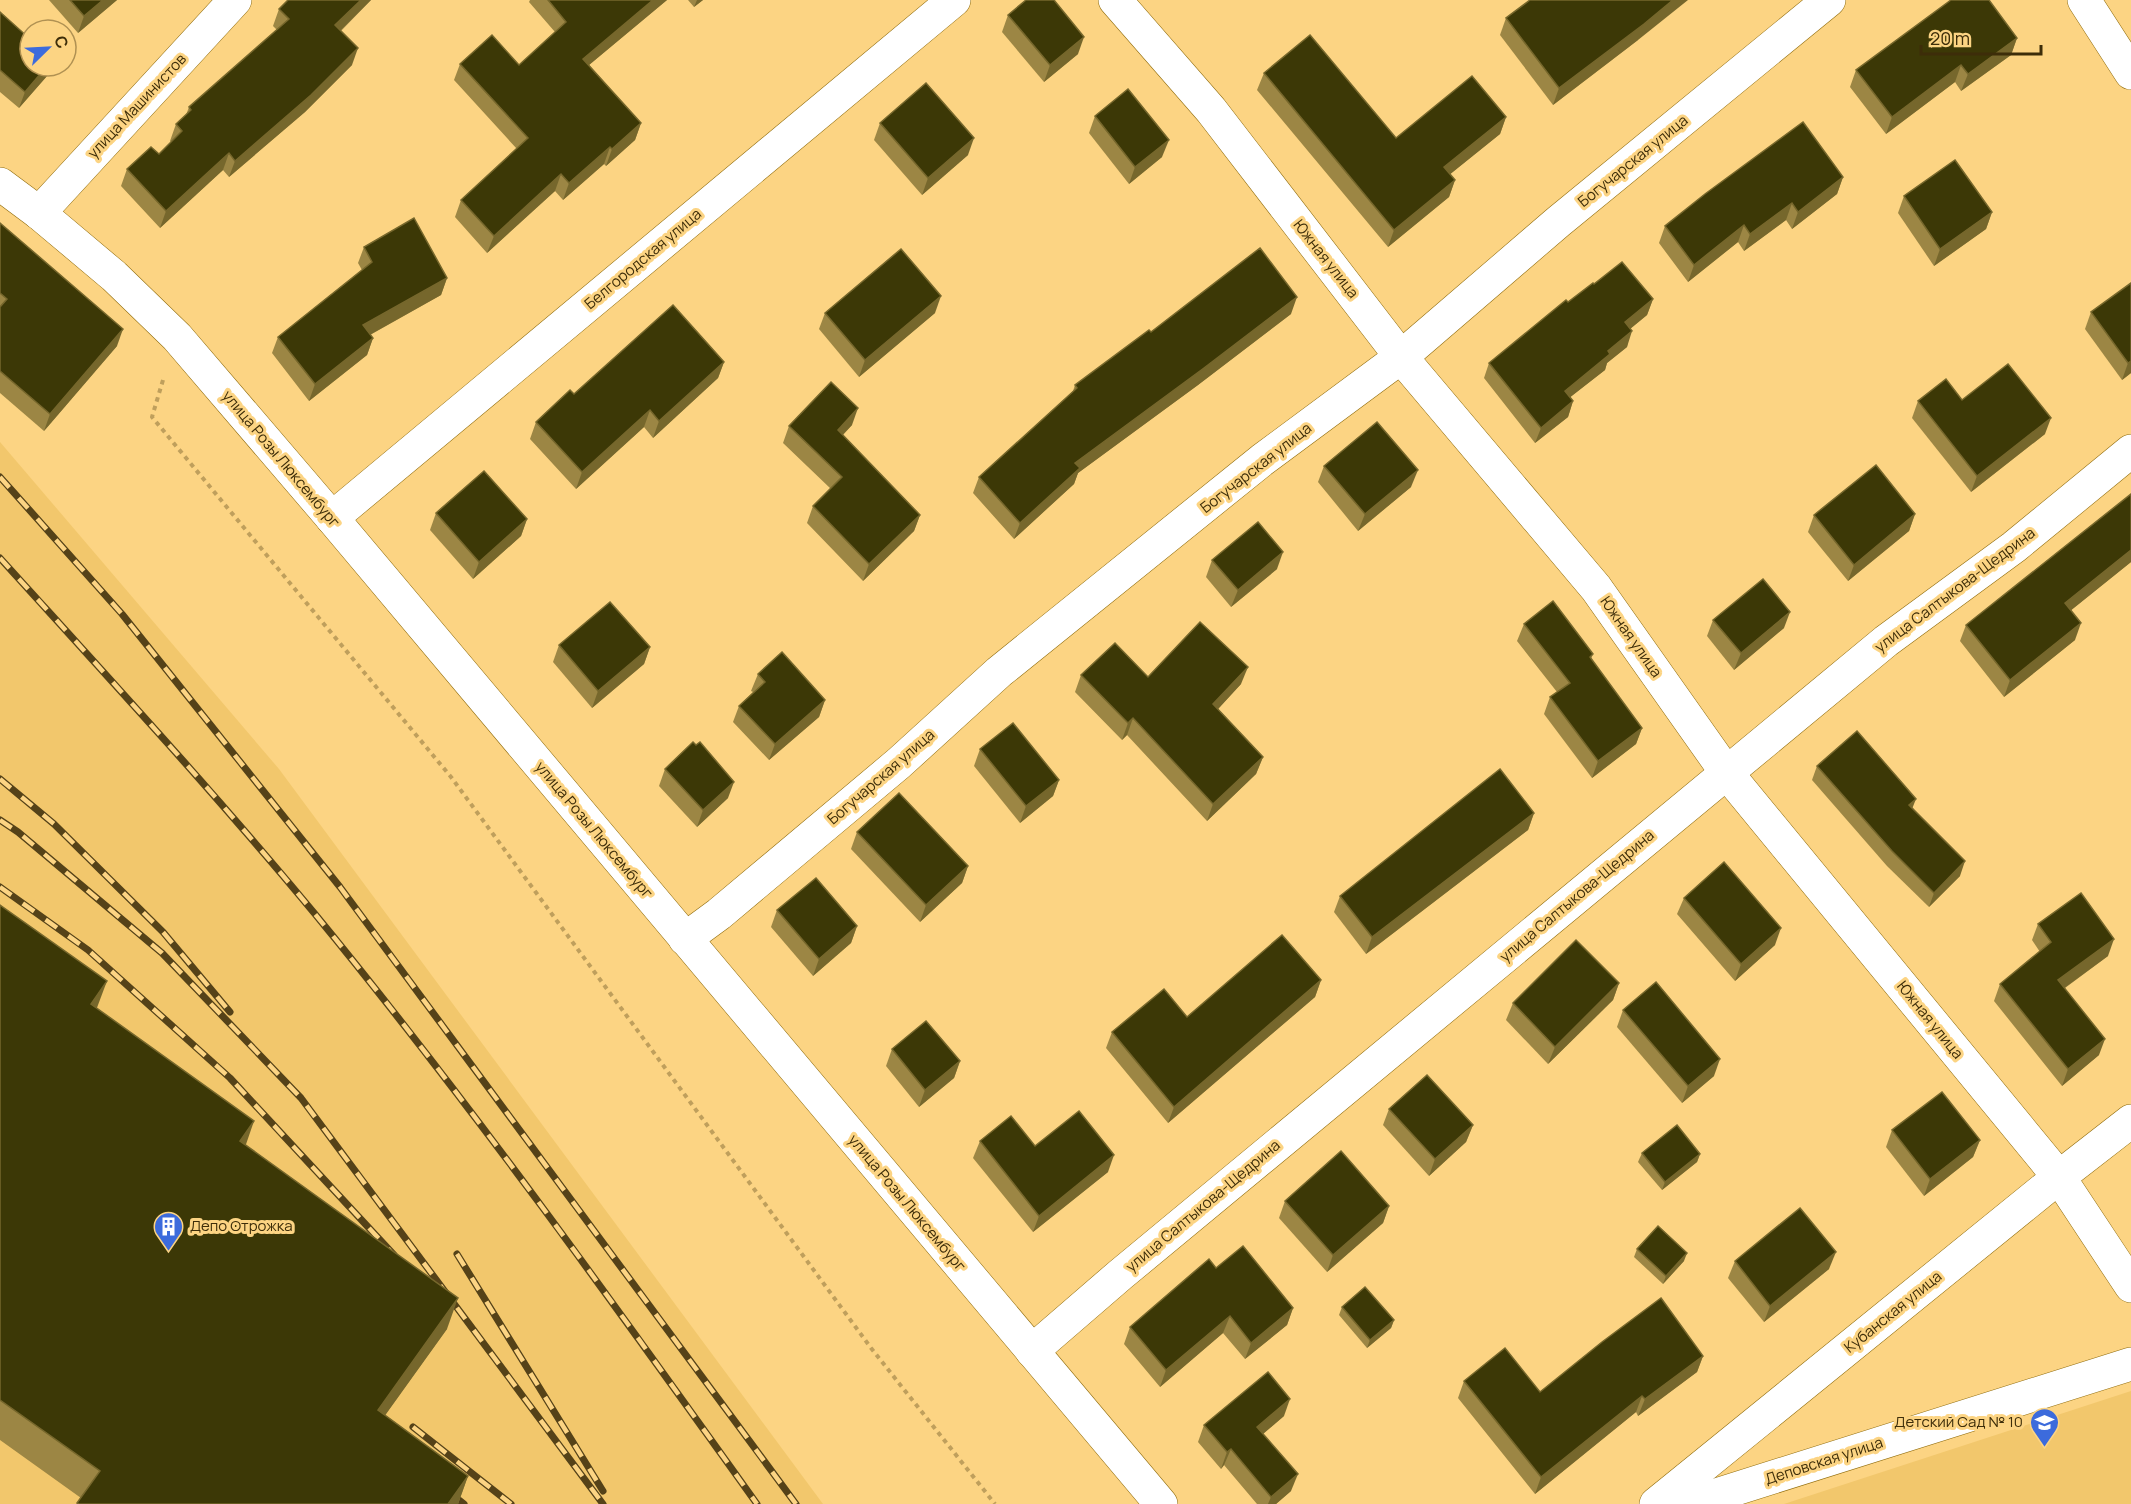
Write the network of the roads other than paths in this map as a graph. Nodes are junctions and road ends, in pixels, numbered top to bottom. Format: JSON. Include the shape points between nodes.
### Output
{"nodes":[{"id":1,"x":235,"y":0,"type":"edge"},
{"id":2,"x":954,"y":0,"type":"edge"},
{"id":3,"x":1115,"y":0,"type":"edge"},
{"id":4,"x":1829,"y":0,"type":"edge"},
{"id":5,"x":2084,"y":0,"type":"edge"},
{"id":6,"x":2131,"y":73,"type":"edge"},
{"id":7,"x":0,"y":184,"type":"edge"},
{"id":8,"x":39,"y":213,"type":"junction"},
{"id":9,"x":1401,"y":357,"type":"junction"},
{"id":10,"x":2131,"y":451,"type":"edge"},
{"id":11,"x":332,"y":518,"type":"junction"},
{"id":12,"x":1726,"y":772,"type":"junction"},
{"id":13,"x":685,"y":939,"type":"junction"},
{"id":14,"x":2131,"y":1121,"type":"edge"},
{"id":15,"x":2059,"y":1177,"type":"junction"},
{"id":16,"x":2131,"y":1286,"type":"edge"},
{"id":17,"x":1032,"y":1352,"type":"junction"},
{"id":18,"x":2131,"y":1364,"type":"edge"},
{"id":19,"x":1161,"y":1504,"type":"edge"},
{"id":20,"x":1656,"y":1504,"type":"edge"},
{"id":21,"x":1688,"y":1504,"type":"edge"}],
"edges":[{"from":1,"to":8,"type":"street","name":"улица Машинистов"},
{"from":2,"to":11,"type":"street","name":"Белгородская улица"},
{"from":3,"to":9,"type":"street","name":"Южная улица","via":[[1210,110]]},
{"from":4,"to":9,"type":"street","name":"Богучарская улица","via":[[1558,222]]},
{"from":5,"to":6,"type":"street"},
{"from":7,"to":8,"type":"street","name":"улица Розы Люксембург"},
{"from":8,"to":11,"type":"street","name":"улица Розы Люксембург","via":[[114,276],[177,337]]},
{"from":9,"to":12,"type":"street","name":"Южная улица","via":[[1596,588]]},
{"from":9,"to":13,"type":"street","name":"Богучарская улица","via":[[1262,460],[999,672],[899,763]]},
{"from":10,"to":12,"type":"street","name":"улица Салтыкова-Щедрина","via":[[2014,547],[1886,641]]},
{"from":11,"to":13,"type":"street","name":"улица Розы Люксембург"},
{"from":12,"to":15,"type":"street","name":"Южная улица"},
{"from":12,"to":17,"type":"street","name":"улица Салтыкова-Щедрина"},
{"from":13,"to":17,"type":"street","name":"улица Розы Люксембург"},
{"from":14,"to":15,"type":"street","name":"Кубанская улица"},
{"from":15,"to":16,"type":"street","name":"Южная улица"},
{"from":15,"to":20,"type":"street","name":"Кубанская улица"},
{"from":17,"to":19,"type":"street","name":"улица Розы Люксембург"},
{"from":18,"to":21,"type":"street","name":"Деповская улица"}]}
